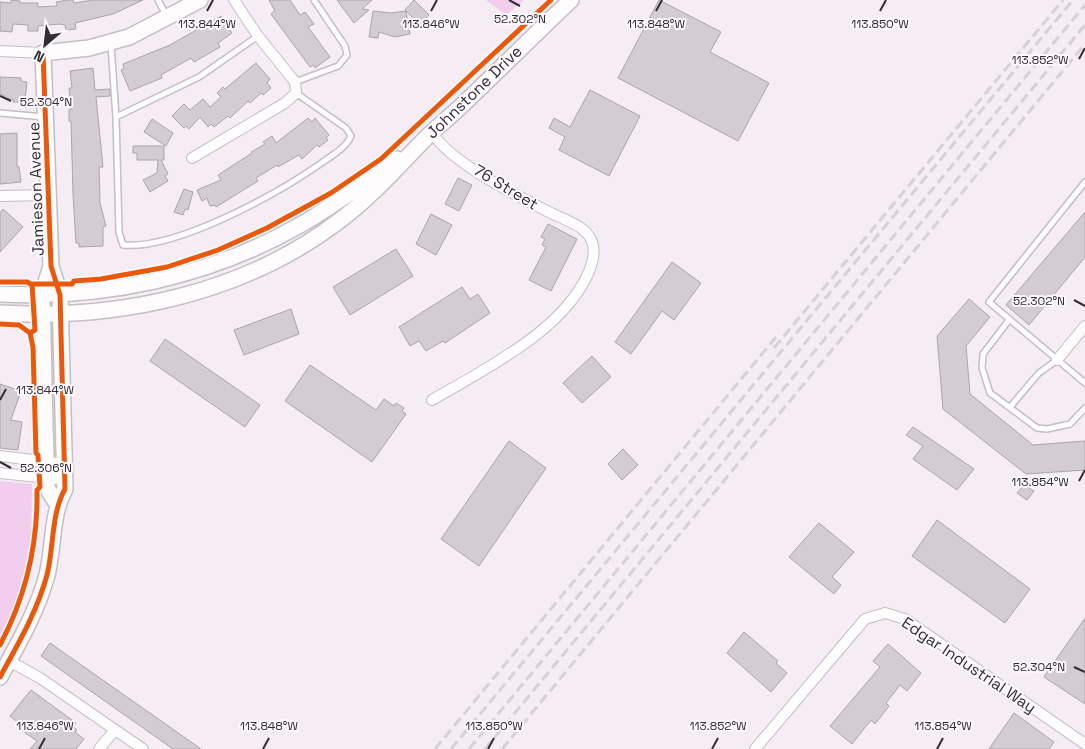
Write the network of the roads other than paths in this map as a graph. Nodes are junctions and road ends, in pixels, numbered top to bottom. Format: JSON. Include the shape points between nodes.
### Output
{"nodes":[{"id":1,"x":158,"y":0,"type":"edge"},
{"id":2,"x":200,"y":0,"type":"edge"},
{"id":3,"x":234,"y":0,"type":"edge"},
{"id":4,"x":314,"y":0,"type":"edge"},
{"id":5,"x":571,"y":0,"type":"edge"},
{"id":6,"x":167,"y":19,"type":"junction"},
{"id":7,"x":258,"y":36,"type":"junction"},
{"id":8,"x":110,"y":42,"type":"junction"},
{"id":9,"x":0,"y":51,"type":"edge"},
{"id":10,"x":43,"y":52,"type":"junction"},
{"id":11,"x":295,"y":90,"type":"junction"},
{"id":12,"x":0,"y":112,"type":"edge"},
{"id":13,"x":46,"y":117,"type":"junction"},
{"id":14,"x":116,"y":117,"type":"junction"},
{"id":15,"x":427,"y":138,"type":"junction"},
{"id":16,"x":192,"y":158,"type":"dead end"},
{"id":17,"x":1085,"y":182,"type":"edge"},
{"id":18,"x":49,"y":195,"type":"junction"},
{"id":19,"x":0,"y":196,"type":"edge"},
{"id":20,"x":51,"y":266,"type":"junction"},
{"id":21,"x":0,"y":294,"type":"edge"},
{"id":22,"x":42,"y":295,"type":"junction"},
{"id":23,"x":60,"y":295,"type":"junction"},
{"id":24,"x":0,"y":313,"type":"edge"},
{"id":25,"x":61,"y":314,"type":"junction"},
{"id":26,"x":43,"y":315,"type":"junction"},
{"id":27,"x":1009,"y":320,"type":"junction"},
{"id":28,"x":1085,"y":326,"type":"edge"},
{"id":29,"x":1056,"y":360,"type":"junction"},
{"id":30,"x":1085,"y":383,"type":"edge"},
{"id":31,"x":432,"y":400,"type":"dead end"},
{"id":32,"x":1010,"y":407,"type":"junction"},
{"id":33,"x":1085,"y":408,"type":"edge"},
{"id":34,"x":0,"y":456,"type":"edge"},
{"id":35,"x":47,"y":463,"type":"junction"},
{"id":36,"x":65,"y":464,"type":"junction"},
{"id":37,"x":0,"y":473,"type":"edge"},
{"id":38,"x":47,"y":479,"type":"junction"},
{"id":39,"x":65,"y":480,"type":"junction"},
{"id":40,"x":57,"y":504,"type":"junction"},
{"id":41,"x":9,"y":661,"type":"junction"},
{"id":42,"x":0,"y":677,"type":"edge"},
{"id":43,"x":116,"y":730,"type":"junction"},
{"id":44,"x":1085,"y":744,"type":"edge"},
{"id":45,"x":99,"y":749,"type":"edge"},
{"id":46,"x":143,"y":749,"type":"edge"},
{"id":47,"x":755,"y":749,"type":"edge"}],
"edges":[{"from":1,"to":6,"type":"lane"},
{"from":2,"to":6,"type":"main road"},
{"from":3,"to":7,"type":"street"},
{"from":4,"to":11,"type":"lane","via":[[345,46],[347,55],[338,66]]},
{"from":5,"to":15,"type":"main road","name":"Johnstone Drive"},
{"from":6,"to":8,"type":"main road"},
{"from":7,"to":11,"type":"street"},
{"from":7,"to":14,"type":"lane","via":[[199,77]]},
{"from":8,"to":10,"type":"main road","via":[[89,48]]},
{"from":8,"to":14,"type":"lane"},
{"from":9,"to":10,"type":"street"},
{"from":10,"to":13,"type":"main road","name":"Jamieson Avenue"},
{"from":11,"to":14,"type":"lane","via":[[340,122],[351,136],[337,152],[288,186],[231,215],[179,235],[134,246],[123,245],[118,232]]},
{"from":11,"to":16,"type":"street","via":[[232,136]]},
{"from":12,"to":13,"type":"lane"},
{"from":13,"to":18,"type":"main road","name":"Jamieson Avenue"},
{"from":15,"to":23,"type":"main road","name":"Johnstone Drive","via":[[340,200],[257,247],[175,277],[97,292]]},
{"from":15,"to":25,"type":"main road","name":"Johnstone Drive","via":[[367,199],[337,222],[275,259],[206,289],[175,298],[136,308]]},
{"from":15,"to":31,"type":"street","name":"76 Street","via":[[504,188],[582,229],[593,241],[595,257],[587,277],[569,303],[520,346]]},
{"from":17,"to":27,"type":"lane","via":[[989,302]]},
{"from":18,"to":19,"type":"street"},
{"from":18,"to":20,"type":"main road","name":"Jamieson Avenue"},
{"from":20,"to":22,"type":"main road","name":"Jamieson Avenue"},
{"from":20,"to":23,"type":"main road","name":"Jamieson Avenue"},
{"from":21,"to":22,"type":"main road","name":"Johnstone Drive"},
{"from":22,"to":23,"type":"main road","name":"Johnstone Drive"},
{"from":22,"to":26,"type":"main road"},
{"from":23,"to":25,"type":"main road","name":"Jamieson Avenue"},
{"from":24,"to":26,"type":"main road","name":"Johnstone Drive"},
{"from":25,"to":26,"type":"main road","name":"Johnstone Drive"},
{"from":25,"to":36,"type":"main road","name":"Jamieson Avenue"},
{"from":26,"to":35,"type":"main road"},
{"from":27,"to":29,"type":"lane"},
{"from":27,"to":32,"type":"lane","via":[[983,354],[982,368],[990,392]]},
{"from":28,"to":29,"type":"street"},
{"from":29,"to":30,"type":"lane"},
{"from":29,"to":32,"type":"lane","via":[[1039,373]]},
{"from":32,"to":33,"type":"lane","via":[[1037,428],[1048,429],[1070,424]]},
{"from":34,"to":35,"type":"street"},
{"from":35,"to":36,"type":"street"},
{"from":35,"to":38,"type":"main road"},
{"from":36,"to":39,"type":"main road","name":"Jamieson Avenue"},
{"from":37,"to":38,"type":"street"},
{"from":38,"to":39,"type":"street"},
{"from":38,"to":40,"type":"main road","via":[[47,488]]},
{"from":39,"to":40,"type":"main road","name":"Jamieson Avenue","via":[[65,489]]},
{"from":40,"to":41,"type":"main road","name":"Jamieson Avenue","via":[[47,575],[31,619]]},
{"from":41,"to":42,"type":"main road","name":"Jamieson Avenue"},
{"from":41,"to":43,"type":"street","via":[[40,678]]},
{"from":43,"to":45,"type":"street"},
{"from":43,"to":46,"type":"street"},
{"from":44,"to":47,"type":"street","name":"Edgar Industrial Way","via":[[905,619],[885,613],[865,619]]}]}
